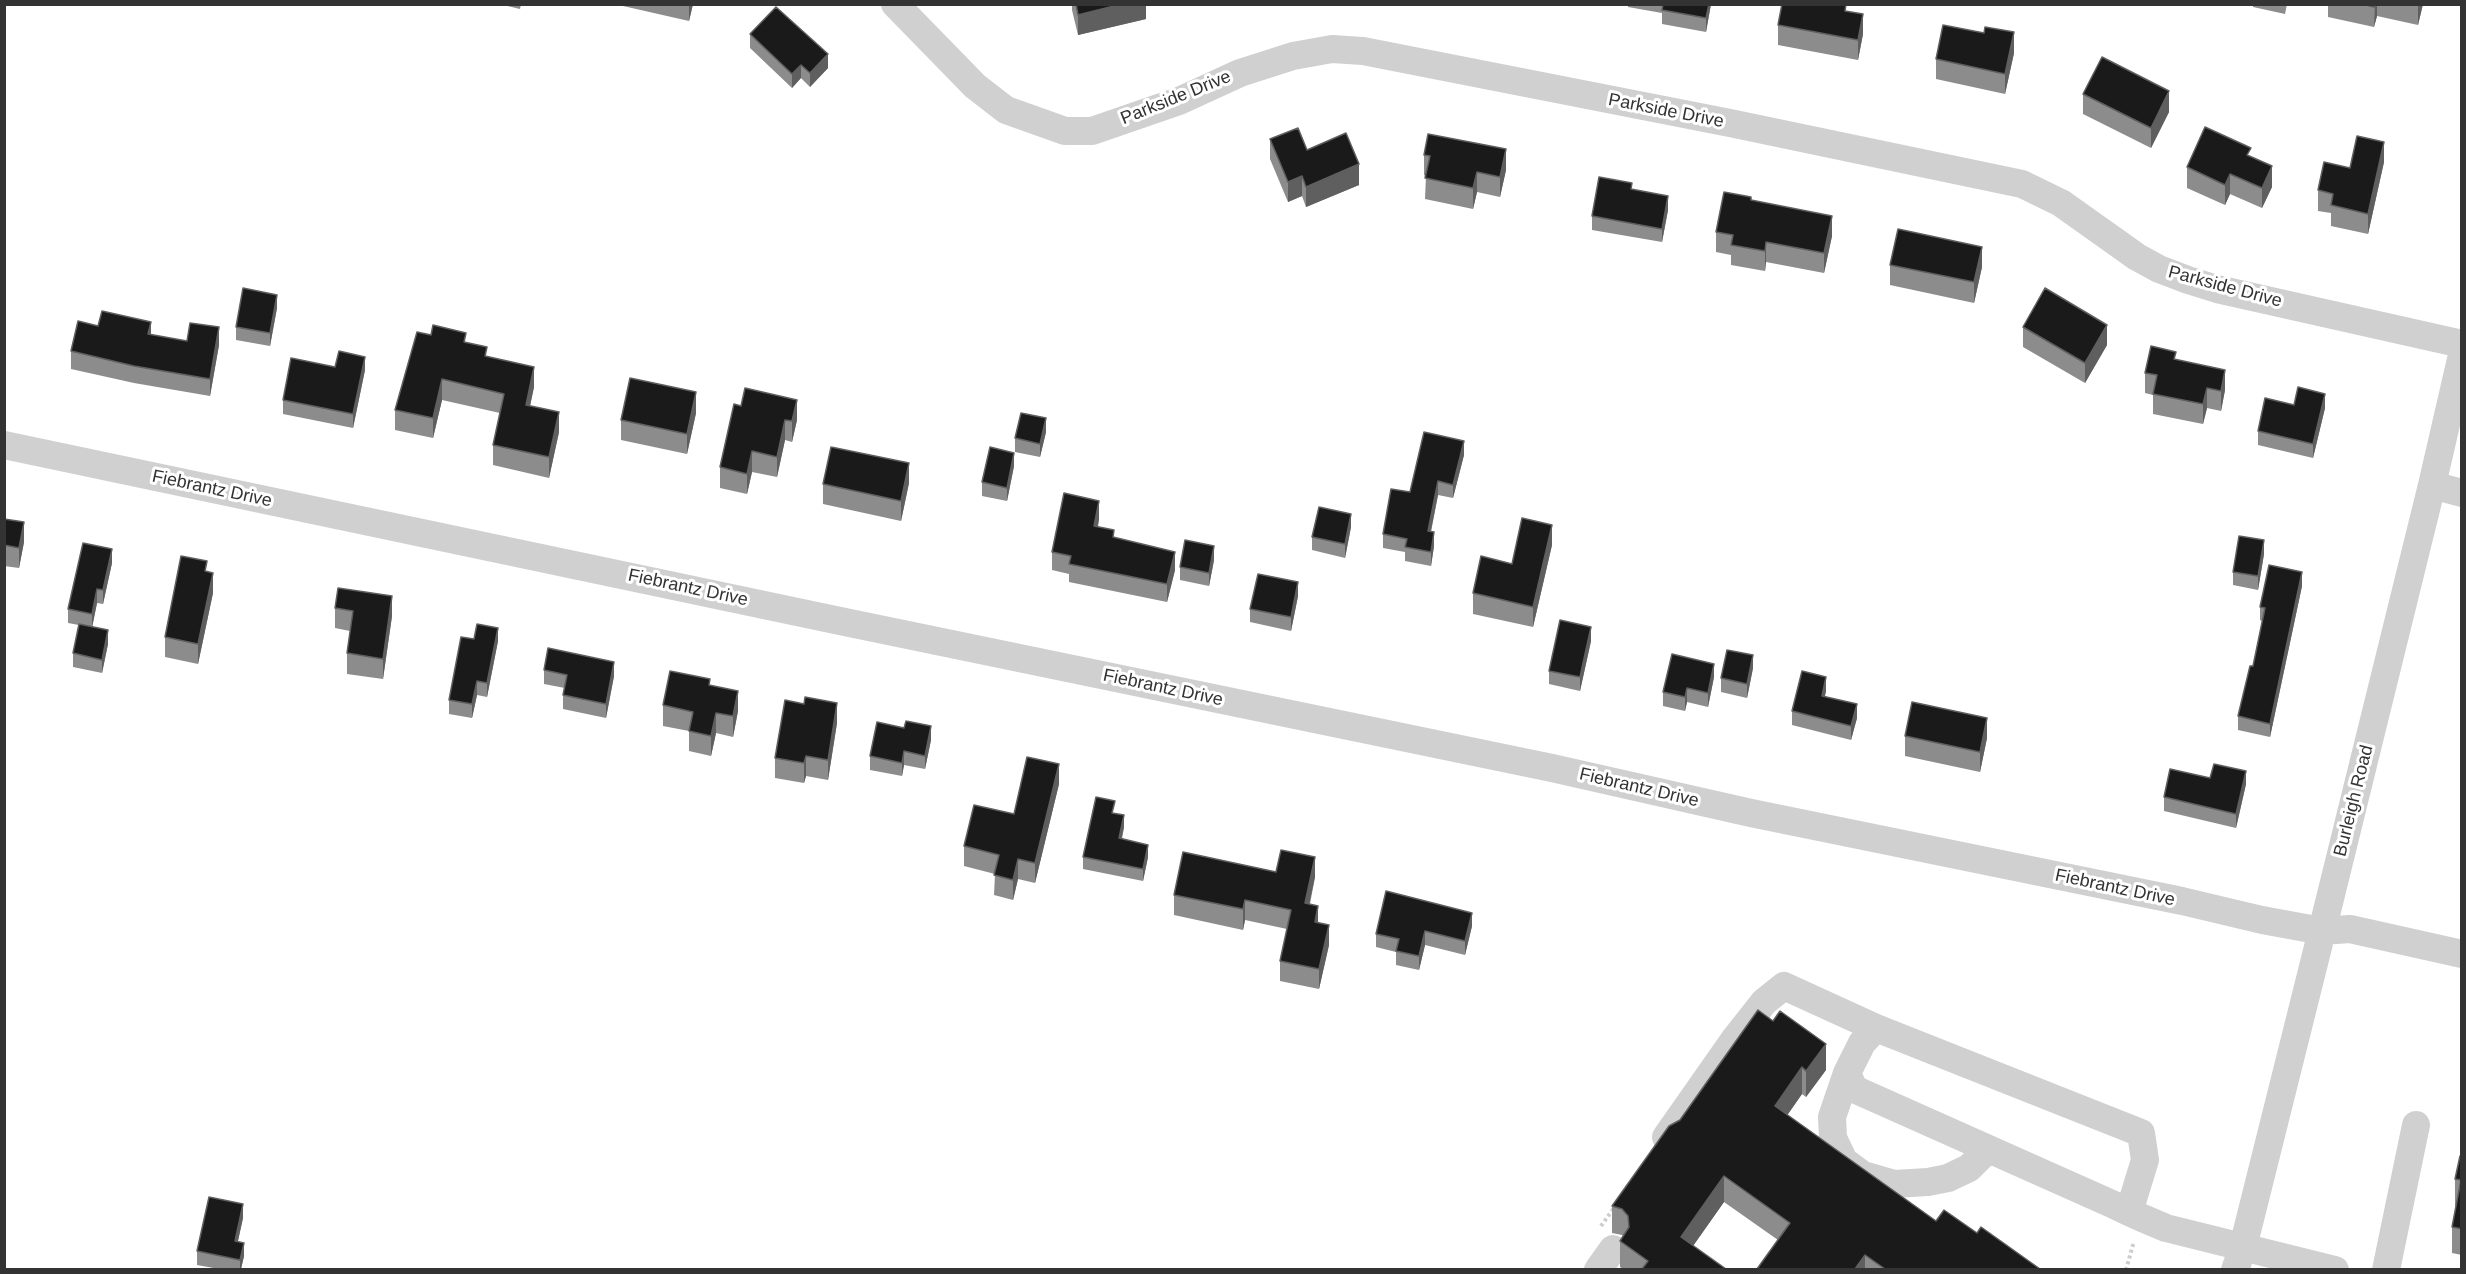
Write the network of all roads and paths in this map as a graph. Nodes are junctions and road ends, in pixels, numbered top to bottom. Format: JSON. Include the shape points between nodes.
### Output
{"nodes":[{"id":1,"x":895,"y":4,"type":"edge"},
{"id":2,"x":2462,"y":344,"type":"edge"},
{"id":3,"x":2462,"y":355,"type":"edge"},
{"id":4,"x":4,"y":445,"type":"edge"},
{"id":5,"x":2433,"y":485,"type":"junction"},
{"id":6,"x":2462,"y":493,"type":"edge"},
{"id":7,"x":2322,"y":931,"type":"junction"},
{"id":8,"x":2462,"y":954,"type":"edge"},
{"id":9,"x":1876,"y":1028,"type":"junction"},
{"id":10,"x":1847,"y":1073,"type":"junction"},
{"id":11,"x":2416,"y":1125,"type":"dead end"},
{"id":12,"x":1666,"y":1137,"type":"edge"},
{"id":13,"x":1988,"y":1149,"type":"junction"},
{"id":14,"x":1620,"y":1199,"type":"edge"},
{"id":15,"x":2129,"y":1212,"type":"junction"},
{"id":16,"x":1605,"y":1259,"type":"edge"},
{"id":17,"x":2241,"y":1262,"type":"edge"},
{"id":18,"x":2335,"y":1269,"type":"edge"},
{"id":19,"x":2386,"y":1269,"type":"edge"}],
"edges":[{"from":1,"to":2,"type":"street","name":"Parkside Drive","via":[[975,86],[1006,110],[1065,131],[1092,131],[1293,56],[1332,49],[1363,51],[2022,184],[2061,203],[2137,257],[2188,280]]},
{"from":3,"to":5,"type":"street","name":"Burleigh Road"},
{"from":4,"to":7,"type":"street","name":"Fiebrantz Drive"},
{"from":5,"to":6,"type":"street"},
{"from":5,"to":7,"type":"street","name":"Burleigh Road"},
{"from":7,"to":8,"type":"street","name":"Fiebrantz Drive","via":[[2350,929]]},
{"from":7,"to":17,"type":"street","name":"Burleigh Road"},
{"from":9,"to":10,"type":"street","via":[[1862,1043]]},
{"from":9,"to":12,"type":"street","via":[[1784,986],[1764,1002],[1734,1040]]},
{"from":9,"to":15,"type":"street","via":[[2141,1133],[2145,1160]]},
{"from":10,"to":13,"type":"street","via":[[1854,1089]]},
{"from":10,"to":13,"type":"street","via":[[1832,1117],[1833,1138],[1844,1161],[1863,1175],[1894,1184],[1948,1178],[1969,1168]]},
{"from":11,"to":19,"type":"street"},
{"from":13,"to":15,"type":"street"},
{"from":14,"to":16,"type":"path","via":[[1594,1235]]},
{"from":15,"to":17,"type":"street"},
{"from":17,"to":18,"type":"street"}]}
